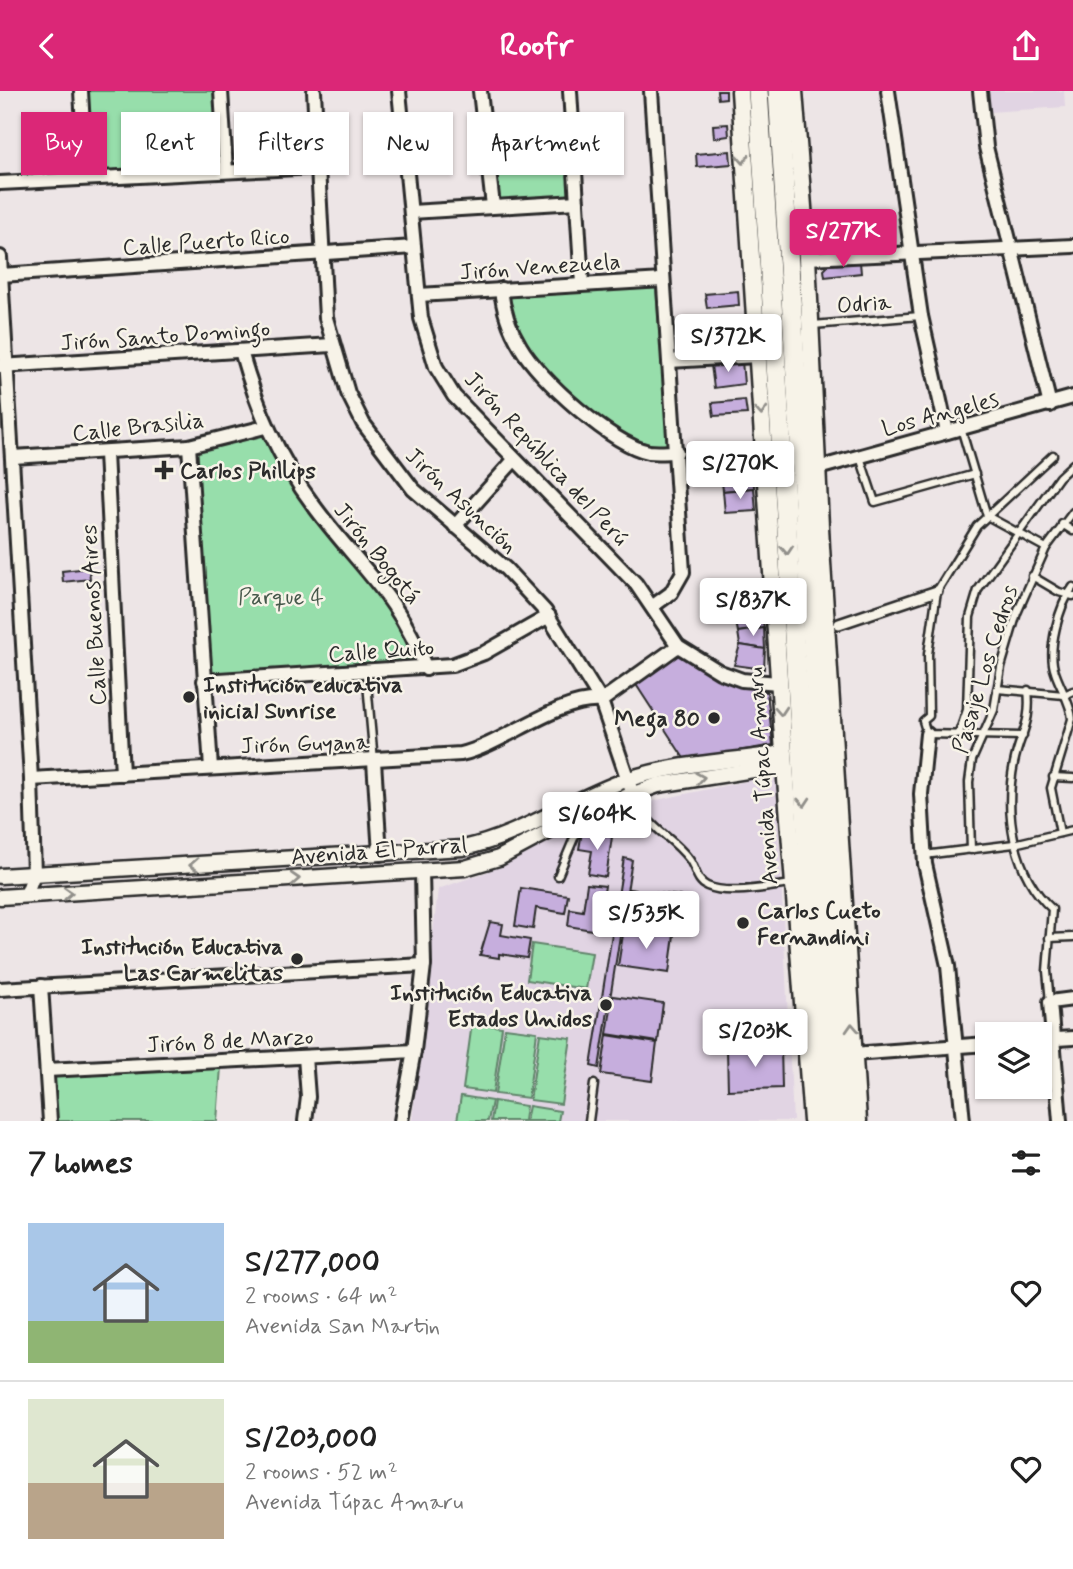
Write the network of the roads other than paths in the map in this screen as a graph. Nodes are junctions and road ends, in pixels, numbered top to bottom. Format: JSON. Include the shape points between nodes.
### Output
{"nodes":[{"id":1,"x":80,"y":91,"type":"edge"},
{"id":2,"x":221,"y":91,"type":"edge"},
{"id":3,"x":314,"y":91,"type":"edge"},
{"id":4,"x":399,"y":91,"type":"edge"},
{"id":5,"x":481,"y":91,"type":"edge"},
{"id":6,"x":570,"y":91,"type":"edge"},
{"id":7,"x":651,"y":91,"type":"edge"},
{"id":8,"x":740,"y":91,"type":"edge"},
{"id":9,"x":758,"y":91,"type":"edge"},
{"id":10,"x":778,"y":91,"type":"edge"},
{"id":11,"x":794,"y":91,"type":"edge"},
{"id":12,"x":888,"y":91,"type":"edge"},
{"id":13,"x":980,"y":91,"type":"edge"},
{"id":14,"x":315,"y":112,"type":"edge"},
{"id":15,"x":226,"y":171,"type":"junction"},
{"id":16,"x":234,"y":171,"type":"edge"},
{"id":17,"x":317,"y":175,"type":"edge"},
{"id":18,"x":86,"y":178,"type":"junction"},
{"id":19,"x":0,"y":183,"type":"edge"},
{"id":20,"x":577,"y":202,"type":"junction"},
{"id":21,"x":493,"y":206,"type":"junction"},
{"id":22,"x":411,"y":212,"type":"junction"},
{"id":23,"x":1073,"y":246,"type":"edge"},
{"id":24,"x":414,"y":247,"type":"junction"},
{"id":25,"x":1010,"y":250,"type":"junction"},
{"id":26,"x":910,"y":254,"type":"junction"},
{"id":27,"x":322,"y":255,"type":"junction"},
{"id":28,"x":0,"y":257,"type":"edge"},
{"id":29,"x":807,"y":258,"type":"junction"},
{"id":30,"x":1,"y":275,"type":"edge"},
{"id":31,"x":663,"y":280,"type":"junction"},
{"id":32,"x":582,"y":284,"type":"junction"},
{"id":33,"x":501,"y":289,"type":"junction"},
{"id":34,"x":419,"y":295,"type":"junction"},
{"id":35,"x":921,"y":316,"type":"junction"},
{"id":36,"x":811,"y":325,"type":"junction"},
{"id":37,"x":332,"y":345,"type":"junction"},
{"id":38,"x":241,"y":351,"type":"junction"},
{"id":39,"x":758,"y":356,"type":"junction"},
{"id":40,"x":670,"y":361,"type":"junction"},
{"id":41,"x":3,"y":366,"type":"edge"},
{"id":42,"x":1073,"y":397,"type":"edge"},
{"id":43,"x":1051,"y":405,"type":"junction"},
{"id":44,"x":265,"y":427,"type":"junction"},
{"id":45,"x":961,"y":428,"type":"junction"},
{"id":46,"x":947,"y":432,"type":"junction"},
{"id":47,"x":189,"y":446,"type":"junction"},
{"id":48,"x":677,"y":452,"type":"junction"},
{"id":49,"x":106,"y":453,"type":"junction"},
{"id":50,"x":1053,"y":455,"type":"dead end"},
{"id":51,"x":13,"y":457,"type":"junction"},
{"id":52,"x":860,"y":457,"type":"junction"},
{"id":53,"x":514,"y":460,"type":"junction"},
{"id":54,"x":1073,"y":464,"type":"edge"},
{"id":55,"x":818,"y":468,"type":"junction"},
{"id":56,"x":975,"y":474,"type":"junction"},
{"id":57,"x":1073,"y":512,"type":"edge"},
{"id":58,"x":987,"y":516,"type":"junction"},
{"id":59,"x":1062,"y":524,"type":"junction"},
{"id":60,"x":455,"y":526,"type":"junction"},
{"id":61,"x":1073,"y":531,"type":"edge"},
{"id":62,"x":1021,"y":533,"type":"junction"},
{"id":63,"x":1046,"y":548,"type":"junction"},
{"id":64,"x":1032,"y":576,"type":"junction"},
{"id":65,"x":937,"y":591,"type":"junction"},
{"id":66,"x":1071,"y":592,"type":"edge"},
{"id":67,"x":653,"y":606,"type":"junction"},
{"id":68,"x":549,"y":616,"type":"junction"},
{"id":69,"x":839,"y":624,"type":"dead end"},
{"id":70,"x":678,"y":646,"type":"junction"},
{"id":71,"x":426,"y":669,"type":"junction"},
{"id":72,"x":366,"y":672,"type":"junction"},
{"id":73,"x":204,"y":681,"type":"junction"},
{"id":74,"x":779,"y":683,"type":"junction"},
{"id":75,"x":997,"y":689,"type":"junction"},
{"id":76,"x":1028,"y":690,"type":"junction"},
{"id":77,"x":1073,"y":691,"type":"edge"},
{"id":78,"x":1064,"y":695,"type":"junction"},
{"id":79,"x":601,"y":701,"type":"junction"},
{"id":80,"x":959,"y":733,"type":"junction"},
{"id":81,"x":927,"y":734,"type":"junction"},
{"id":82,"x":983,"y":734,"type":"junction"},
{"id":83,"x":1023,"y":736,"type":"junction"},
{"id":84,"x":785,"y":759,"type":"junction"},
{"id":85,"x":374,"y":761,"type":"junction"},
{"id":86,"x":211,"y":768,"type":"junction"},
{"id":87,"x":122,"y":774,"type":"junction"},
{"id":88,"x":1053,"y":777,"type":"junction"},
{"id":89,"x":1073,"y":778,"type":"edge"},
{"id":90,"x":31,"y":779,"type":"junction"},
{"id":91,"x":630,"y":786,"type":"junction"},
{"id":92,"x":646,"y":821,"type":"junction"},
{"id":93,"x":1073,"y":830,"type":"edge"},
{"id":94,"x":1060,"y":833,"type":"junction"},
{"id":95,"x":1014,"y":844,"type":"junction"},
{"id":96,"x":971,"y":850,"type":"junction"},
{"id":97,"x":380,"y":854,"type":"junction"},
{"id":98,"x":924,"y":855,"type":"junction"},
{"id":99,"x":422,"y":872,"type":"junction"},
{"id":100,"x":34,"y":874,"type":"junction"},
{"id":101,"x":0,"y":876,"type":"edge"},
{"id":102,"x":558,"y":876,"type":"dead end"},
{"id":103,"x":795,"y":884,"type":"junction"},
{"id":104,"x":26,"y":895,"type":"junction"},
{"id":105,"x":0,"y":897,"type":"edge"},
{"id":106,"x":1073,"y":937,"type":"edge"},
{"id":107,"x":1049,"y":938,"type":"junction"},
{"id":108,"x":424,"y":965,"type":"junction"},
{"id":109,"x":41,"y":986,"type":"junction"},
{"id":110,"x":0,"y":989,"type":"edge"},
{"id":111,"x":1073,"y":999,"type":"edge"},
{"id":112,"x":1050,"y":1002,"type":"junction"},
{"id":113,"x":1048,"y":1022,"type":"edge"},
{"id":114,"x":1073,"y":1038,"type":"edge"},
{"id":115,"x":1052,"y":1040,"type":"edge"},
{"id":116,"x":975,"y":1045,"type":"edge"},
{"id":117,"x":958,"y":1047,"type":"junction"},
{"id":118,"x":414,"y":1051,"type":"junction"},
{"id":119,"x":853,"y":1054,"type":"junction"},
{"id":120,"x":305,"y":1057,"type":"junction"},
{"id":121,"x":47,"y":1070,"type":"junction"},
{"id":122,"x":1052,"y":1075,"type":"edge"},
{"id":123,"x":594,"y":1084,"type":"dead end"},
{"id":124,"x":50,"y":1121,"type":"edge"},
{"id":125,"x":305,"y":1121,"type":"edge"},
{"id":126,"x":401,"y":1121,"type":"edge"},
{"id":127,"x":589,"y":1121,"type":"edge"},
{"id":128,"x":812,"y":1121,"type":"edge"},
{"id":129,"x":825,"y":1121,"type":"edge"},
{"id":130,"x":843,"y":1121,"type":"edge"},
{"id":131,"x":858,"y":1121,"type":"edge"},
{"id":132,"x":963,"y":1121,"type":"edge"},
{"id":133,"x":1060,"y":1121,"type":"edge"}],
"edges":[{"from":1,"to":18,"type":"street"},
{"from":2,"to":15,"type":"street"},
{"from":3,"to":14,"type":"street","name":"Jirón Asunción"},
{"from":4,"to":22,"type":"street","name":"Jirón República del Perú"},
{"from":5,"to":21,"type":"street"},
{"from":6,"to":20,"type":"street"},
{"from":7,"to":31,"type":"street"},
{"from":8,"to":39,"type":"main road","name":"Avenida Túpac Amaru","one_way":true},
{"from":9,"to":129,"type":"highway","name":"Avenida Túpac Amaru","one_way":true},
{"from":10,"to":130,"type":"highway"},
{"from":11,"to":29,"type":"main road"},
{"from":12,"to":26,"type":"street"},
{"from":13,"to":25,"type":"street","via":[[986,148]]},
{"from":15,"to":16,"type":"street"},
{"from":15,"to":18,"type":"street"},
{"from":17,"to":27,"type":"street","name":"Jirón Asunción"},
{"from":18,"to":19,"type":"street"},
{"from":20,"to":21,"type":"street"},
{"from":20,"to":32,"type":"street"},
{"from":21,"to":22,"type":"street"},
{"from":22,"to":24,"type":"street","name":"Jirón República del Perú"},
{"from":23,"to":25,"type":"street"},
{"from":24,"to":27,"type":"street","name":"Calle Puerto Rico"},
{"from":24,"to":34,"type":"street","name":"Jirón República del Perú"},
{"from":25,"to":26,"type":"street"},
{"from":25,"to":43,"type":"street"},
{"from":26,"to":29,"type":"street"},
{"from":26,"to":35,"type":"street"},
{"from":27,"to":30,"type":"street","name":"Calle Puerto Rico"},
{"from":27,"to":37,"type":"street","name":"Jirón Asunción"},
{"from":28,"to":30,"type":"street"},
{"from":29,"to":36,"type":"main road"},
{"from":30,"to":41,"type":"street"},
{"from":31,"to":32,"type":"street","name":"Jirón Venezuela"},
{"from":31,"to":40,"type":"street"},
{"from":32,"to":33,"type":"street","name":"Jirón Venezuela"},
{"from":33,"to":34,"type":"street","name":"Jirón Venezuela"},
{"from":33,"to":48,"type":"street","via":[[510,329],[546,376],[602,427],[626,442],[648,451]]},
{"from":34,"to":53,"type":"street","name":"Jirón República del Perú","via":[[436,367],[454,396]]},
{"from":35,"to":36,"type":"lane","name":"Odria"},
{"from":35,"to":46,"type":"street"},
{"from":36,"to":55,"type":"main road"},
{"from":37,"to":38,"type":"street","name":"Jirón Santo Domingo"},
{"from":37,"to":60,"type":"street","name":"Jirón Asunción","via":[[348,393],[384,454],[412,489]]},
{"from":38,"to":41,"type":"street","name":"Jirón Santo Domingo"},
{"from":38,"to":44,"type":"street","name":"Jirón Bogotá"},
{"from":39,"to":40,"type":"street"},
{"from":39,"to":74,"type":"main road","name":"Avenida Túpac Amaru","one_way":true},
{"from":40,"to":48,"type":"street"},
{"from":41,"to":51,"type":"street"},
{"from":42,"to":43,"type":"street","name":"Los Angeles"},
{"from":43,"to":45,"type":"street","name":"Los Angeles"},
{"from":44,"to":47,"type":"street","name":"Calle Brasilia"},
{"from":44,"to":71,"type":"street","name":"Jirón Bogotá","via":[[315,509],[397,607],[415,636]]},
{"from":45,"to":46,"type":"street","name":"Los Angeles"},
{"from":45,"to":56,"type":"lane"},
{"from":46,"to":52,"type":"street","name":"Los Angeles"},
{"from":47,"to":49,"type":"street","name":"Calle Brasilia"},
{"from":47,"to":73,"type":"street"},
{"from":48,"to":67,"type":"street","via":[[683,572],[671,593]]},
{"from":49,"to":51,"type":"street","name":"Calle Brasilia"},
{"from":49,"to":87,"type":"street","name":"Calle Buenos Aires"},
{"from":50,"to":58,"type":"lane"},
{"from":51,"to":90,"type":"street"},
{"from":52,"to":55,"type":"street","name":"Los Angeles"},
{"from":52,"to":56,"type":"lane","via":[[875,502]]},
{"from":53,"to":60,"type":"street"},
{"from":53,"to":67,"type":"street","name":"Jirón República del Perú","via":[[609,554]]},
{"from":54,"to":62,"type":"lane"},
{"from":119,"to":55,"type":"main road","one_way":true},
{"from":56,"to":58,"type":"lane"},
{"from":57,"to":59,"type":"lane","name":"Pasaje Los Cedros"},
{"from":58,"to":62,"type":"lane"},
{"from":58,"to":65,"type":"lane","via":[[967,539]]},
{"from":59,"to":61,"type":"lane"},
{"from":59,"to":63,"type":"lane","name":"Pasaje Los Cedros"},
{"from":60,"to":68,"type":"street","name":"Jirón Asunción","via":[[506,569]]},
{"from":62,"to":63,"type":"lane"},
{"from":62,"to":80,"type":"lane","via":[[978,590],[970,617],[967,710]]},
{"from":63,"to":64,"type":"lane","name":"Pasaje Los Cedros"},
{"from":64,"to":66,"type":"lane","via":[[1059,592]]},
{"from":64,"to":75,"type":"lane","name":"Pasaje Los Cedros"},
{"from":65,"to":69,"type":"street"},
{"from":65,"to":81,"type":"lane","via":[[928,654],[929,716],[923,721]]},
{"from":66,"to":78,"type":"lane","via":[[1053,653],[1053,669]]},
{"from":67,"to":70,"type":"street","name":"Jirón República del Perú"},
{"from":68,"to":71,"type":"street","name":"Calle Quito","via":[[484,653],[452,666]]},
{"from":68,"to":79,"type":"street","name":"Jirón Asunción"},
{"from":70,"to":74,"type":"street","name":"Jirón República del Perú","via":[[720,672],[742,680]]},
{"from":70,"to":79,"type":"street","name":"Jirón Guyana"},
{"from":71,"to":72,"type":"street","name":"Calle Quito"},
{"from":72,"to":73,"type":"street","name":"Calle Quito"},
{"from":72,"to":85,"type":"lane"},
{"from":73,"to":86,"type":"street"},
{"from":74,"to":84,"type":"main road","name":"Avenida Túpac Amaru","one_way":true},
{"from":75,"to":76,"type":"lane"},
{"from":75,"to":82,"type":"lane","name":"Pasaje Los Cedros"},
{"from":76,"to":78,"type":"lane"},
{"from":76,"to":83,"type":"lane","via":[[1031,711]]},
{"from":77,"to":78,"type":"lane"},
{"from":78,"to":88,"type":"lane","via":[[1072,719]]},
{"from":79,"to":85,"type":"street","name":"Jirón Guyana","via":[[588,699],[479,750]]},
{"from":79,"to":91,"type":"street","name":"Jirón Asunción"},
{"from":80,"to":81,"type":"lane"},
{"from":80,"to":82,"type":"lane"},
{"from":81,"to":98,"type":"street","via":[[921,794]]},
{"from":82,"to":83,"type":"lane"},
{"from":82,"to":96,"type":"lane","name":"Pasaje Los Cedros","via":[[969,782]]},
{"from":83,"to":95,"type":"lane","via":[[1014,762]]},
{"from":84,"to":91,"type":"street","name":"Avenida El Parral","via":[[666,771]]},
{"from":84,"to":103,"type":"main road","name":"Avenida Túpac Amaru"},
{"from":85,"to":86,"type":"street","name":"Jirón Guyana"},
{"from":85,"to":97,"type":"street"},
{"from":86,"to":87,"type":"street","name":"Jirón Guyana"},
{"from":87,"to":90,"type":"street","name":"Jirón Guyana"},
{"from":88,"to":89,"type":"lane"},
{"from":88,"to":94,"type":"lane"},
{"from":90,"to":100,"type":"street"},
{"from":91,"to":92,"type":"lane"},
{"from":91,"to":97,"type":"street","name":"Avenida El Parral","via":[[482,844]]},
{"from":91,"to":99,"type":"street","name":"Avenida El Parral","via":[[483,864]]},
{"from":92,"to":102,"type":"lane","via":[[617,821],[577,831]]},
{"from":92,"to":103,"type":"lane","via":[[690,859],[709,887]]},
{"from":93,"to":94,"type":"lane"},
{"from":94,"to":95,"type":"lane"},
{"from":95,"to":96,"type":"lane"},
{"from":95,"to":107,"type":"lane","via":[[1028,882],[1052,909]]},
{"from":96,"to":98,"type":"lane"},
{"from":97,"to":100,"type":"street","name":"Avenida El Parral","one_way":true},
{"from":98,"to":117,"type":"street","via":[[945,950]]},
{"from":104,"to":99,"type":"street","name":"Avenida El Parral","one_way":true},
{"from":99,"to":108,"type":"street"},
{"from":100,"to":101,"type":"street","name":"Avenida El Parral"},
{"from":100,"to":104,"type":"street"},
{"from":103,"to":128,"type":"main road","name":"Avenida Túpac Amaru"},
{"from":104,"to":105,"type":"street","name":"Avenida El Parral"},
{"from":106,"to":107,"type":"lane"},
{"from":107,"to":112,"type":"lane"},
{"from":108,"to":109,"type":"street"},
{"from":108,"to":118,"type":"street"},
{"from":109,"to":110,"type":"street"},
{"from":109,"to":121,"type":"street"},
{"from":111,"to":112,"type":"street"},
{"from":112,"to":113,"type":"street"},
{"from":114,"to":115,"type":"street"},
{"from":116,"to":117,"type":"street"},
{"from":117,"to":119,"type":"street"},
{"from":117,"to":132,"type":"street"},
{"from":118,"to":120,"type":"street","name":"Jirón 8 de Marzo"},
{"from":118,"to":126,"type":"street"},
{"from":119,"to":131,"type":"main road"},
{"from":120,"to":121,"type":"street","name":"Jirón 8 de Marzo"},
{"from":120,"to":125,"type":"street"},
{"from":121,"to":124,"type":"street"},
{"from":122,"to":133,"type":"street"},
{"from":123,"to":127,"type":"lane"}]}
